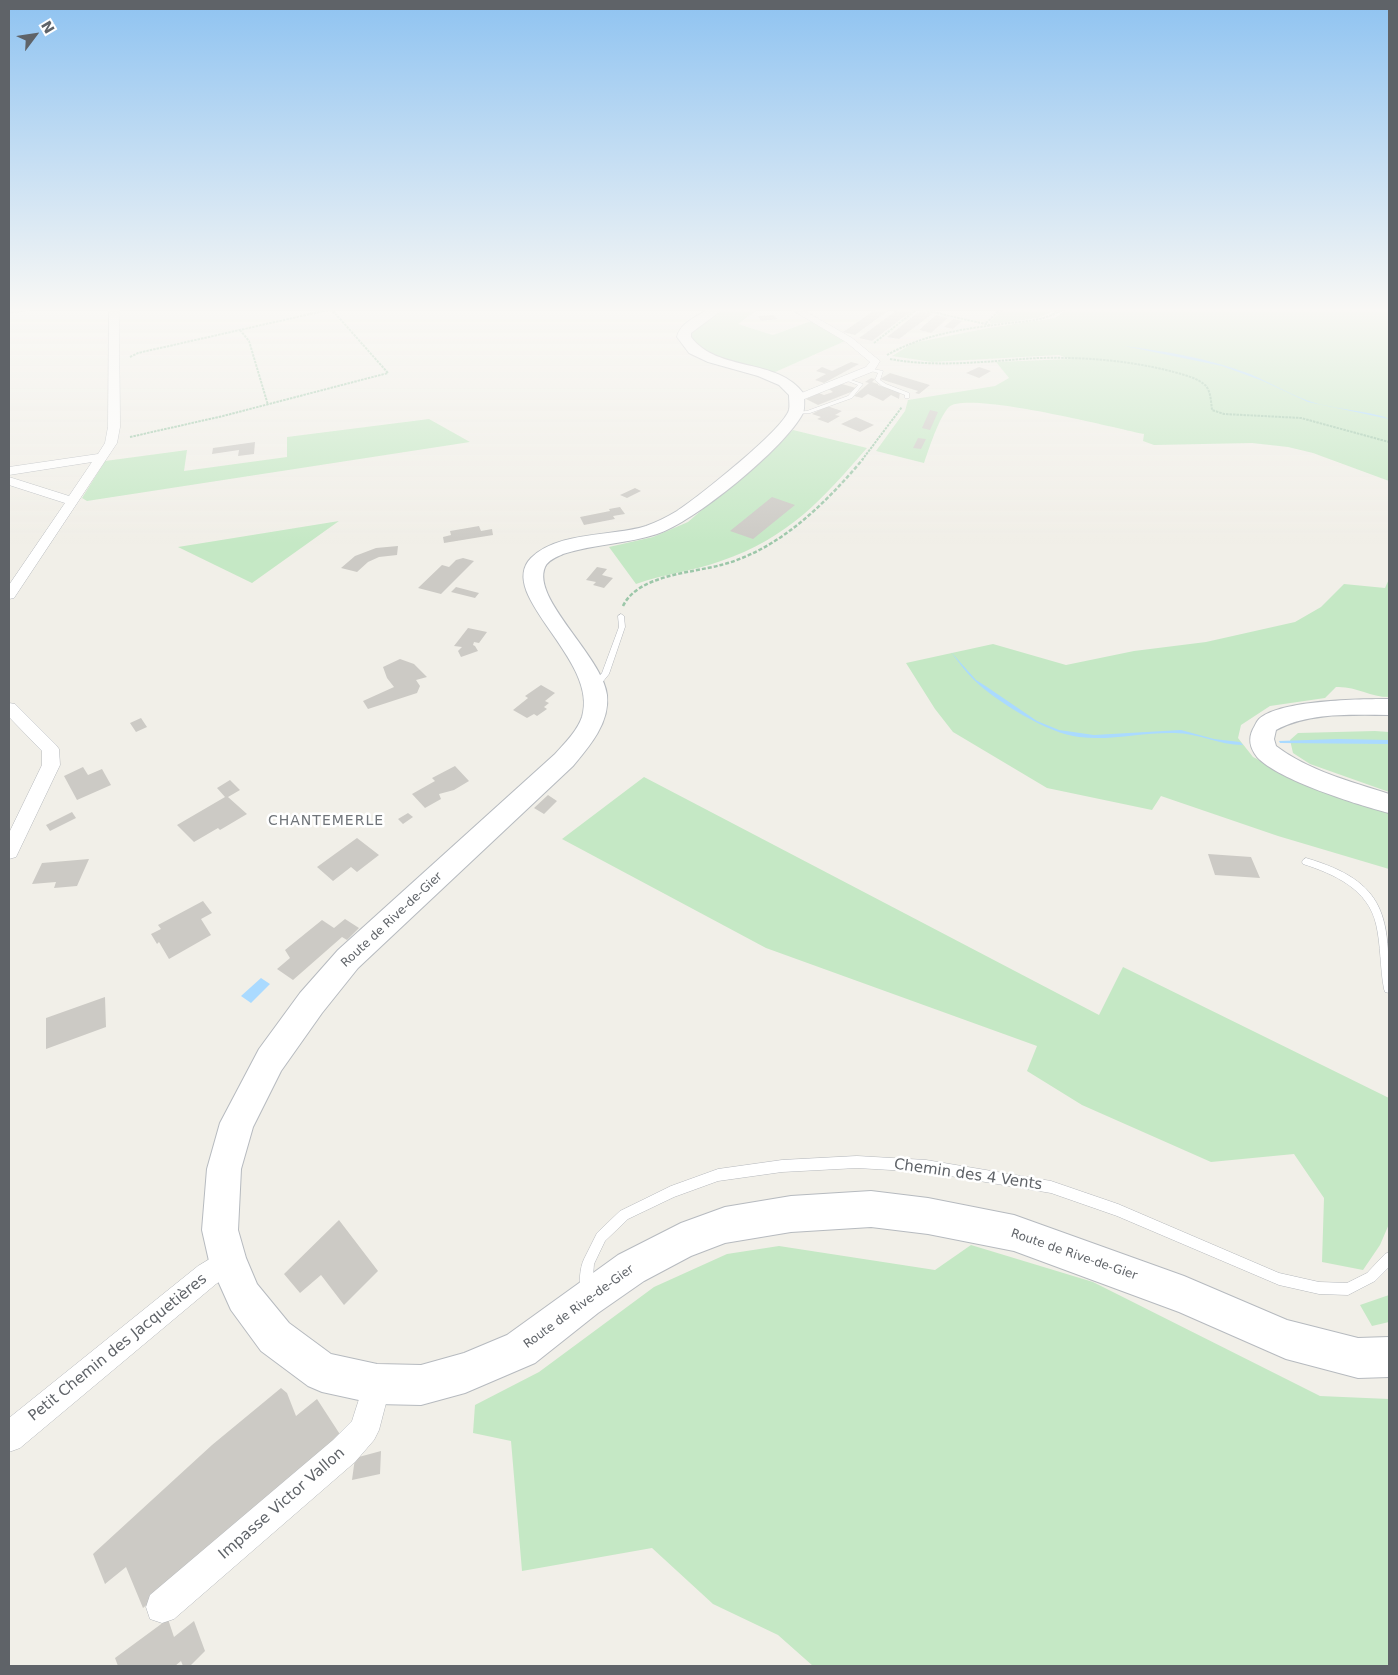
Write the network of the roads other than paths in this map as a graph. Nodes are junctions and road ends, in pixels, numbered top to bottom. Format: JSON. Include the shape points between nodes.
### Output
{"nodes":[{"id":1,"x":114,"y":388,"type":"edge"},
{"id":2,"x":788,"y":388,"type":"edge"},
{"id":3,"x":823,"y":388,"type":"edge"},
{"id":4,"x":858,"y":388,"type":"edge"},
{"id":5,"x":892,"y":388,"type":"edge"},
{"id":6,"x":802,"y":396,"type":"junction"},
{"id":7,"x":907,"y":397,"type":"road end"},
{"id":8,"x":103,"y":457,"type":"junction"},
{"id":9,"x":9,"y":471,"type":"edge"},
{"id":10,"x":9,"y":481,"type":"edge"},
{"id":11,"x":72,"y":500,"type":"junction"},
{"id":12,"x":9,"y":595,"type":"edge"},
{"id":13,"x":621,"y":616,"type":"road end"},
{"id":14,"x":594,"y":687,"type":"junction"},
{"id":15,"x":1389,"y":707,"type":"edge"},
{"id":16,"x":9,"y":708,"type":"edge"},
{"id":17,"x":1389,"y":804,"type":"edge"},
{"id":18,"x":9,"y":852,"type":"edge"},
{"id":19,"x":1306,"y":862,"type":"dead end"},
{"id":20,"x":1389,"y":989,"type":"edge"},
{"id":21,"x":1389,"y":1258,"type":"edge"},
{"id":22,"x":228,"y":1261,"type":"junction"},
{"id":23,"x":585,"y":1300,"type":"junction"},
{"id":24,"x":1389,"y":1357,"type":"edge"},
{"id":25,"x":377,"y":1384,"type":"junction"},
{"id":26,"x":9,"y":1437,"type":"edge"},
{"id":27,"x":162,"y":1607,"type":"dead end"}],
"edges":[{"from":1,"to":8,"type":"street","via":[[114,427],[111,443]]},
{"from":2,"to":6,"type":"main road"},
{"from":3,"to":6,"type":"street"},
{"from":4,"to":6,"type":"lane","via":[[850,398],[808,412]]},
{"from":5,"to":7,"type":"lane","via":[[904,392]]},
{"from":6,"to":14,"type":"main road","name":"Route de Rive-de-Gier","via":[[790,424],[778,436],[680,516],[665,525],[631,536],[570,545],[544,556],[536,565],[532,577],[534,590],[585,662]]},
{"from":8,"to":9,"type":"street"},
{"from":8,"to":11,"type":"street"},
{"from":10,"to":11,"type":"street"},
{"from":11,"to":12,"type":"street"},
{"from":13,"to":14,"type":"lane","via":[[622,627],[605,674]]},
{"from":14,"to":22,"type":"main road","name":"Route de Rive-de-Gier","via":[[594,715],[585,734],[564,760],[348,959],[270,1060],[237,1123],[224,1169],[220,1230]]},
{"from":15,"to":17,"type":"main road","via":[[1295,713],[1266,724],[1261,741],[1266,751],[1287,765]]},
{"from":16,"to":18,"type":"street","via":[[50,749],[51,765]]},
{"from":19,"to":20,"type":"lane","via":[[1321,865],[1348,878],[1374,904],[1381,923]]},
{"from":21,"to":23,"type":"lane","name":"Chemin des 4 Vents","via":[[1371,1277],[1348,1289],[1319,1288],[1279,1279],[1118,1210],[1051,1187],[926,1166],[857,1162],[782,1166],[718,1175],[671,1192],[624,1215],[601,1236],[588,1263]]},
{"from":22,"to":25,"type":"main road","name":"Route de Rive-de-Gier","via":[[244,1297],[275,1337],[322,1372]]},
{"from":22,"to":26,"type":"street","name":"Petit Chemin des Jacquetières"},
{"from":23,"to":24,"type":"main road","name":"Route de Rive-de-Gier","via":[[631,1268],[681,1241],[725,1225],[791,1214],[871,1209],[928,1216],[1014,1233],[1175,1292],[1286,1339],[1358,1358]]},
{"from":23,"to":25,"type":"main road","name":"Route de Rive-de-Gier","via":[[521,1348],[465,1374],[421,1385]]},
{"from":25,"to":27,"type":"street","name":"Impasse Victor Vallon","via":[[364,1430],[344,1451]]}]}
